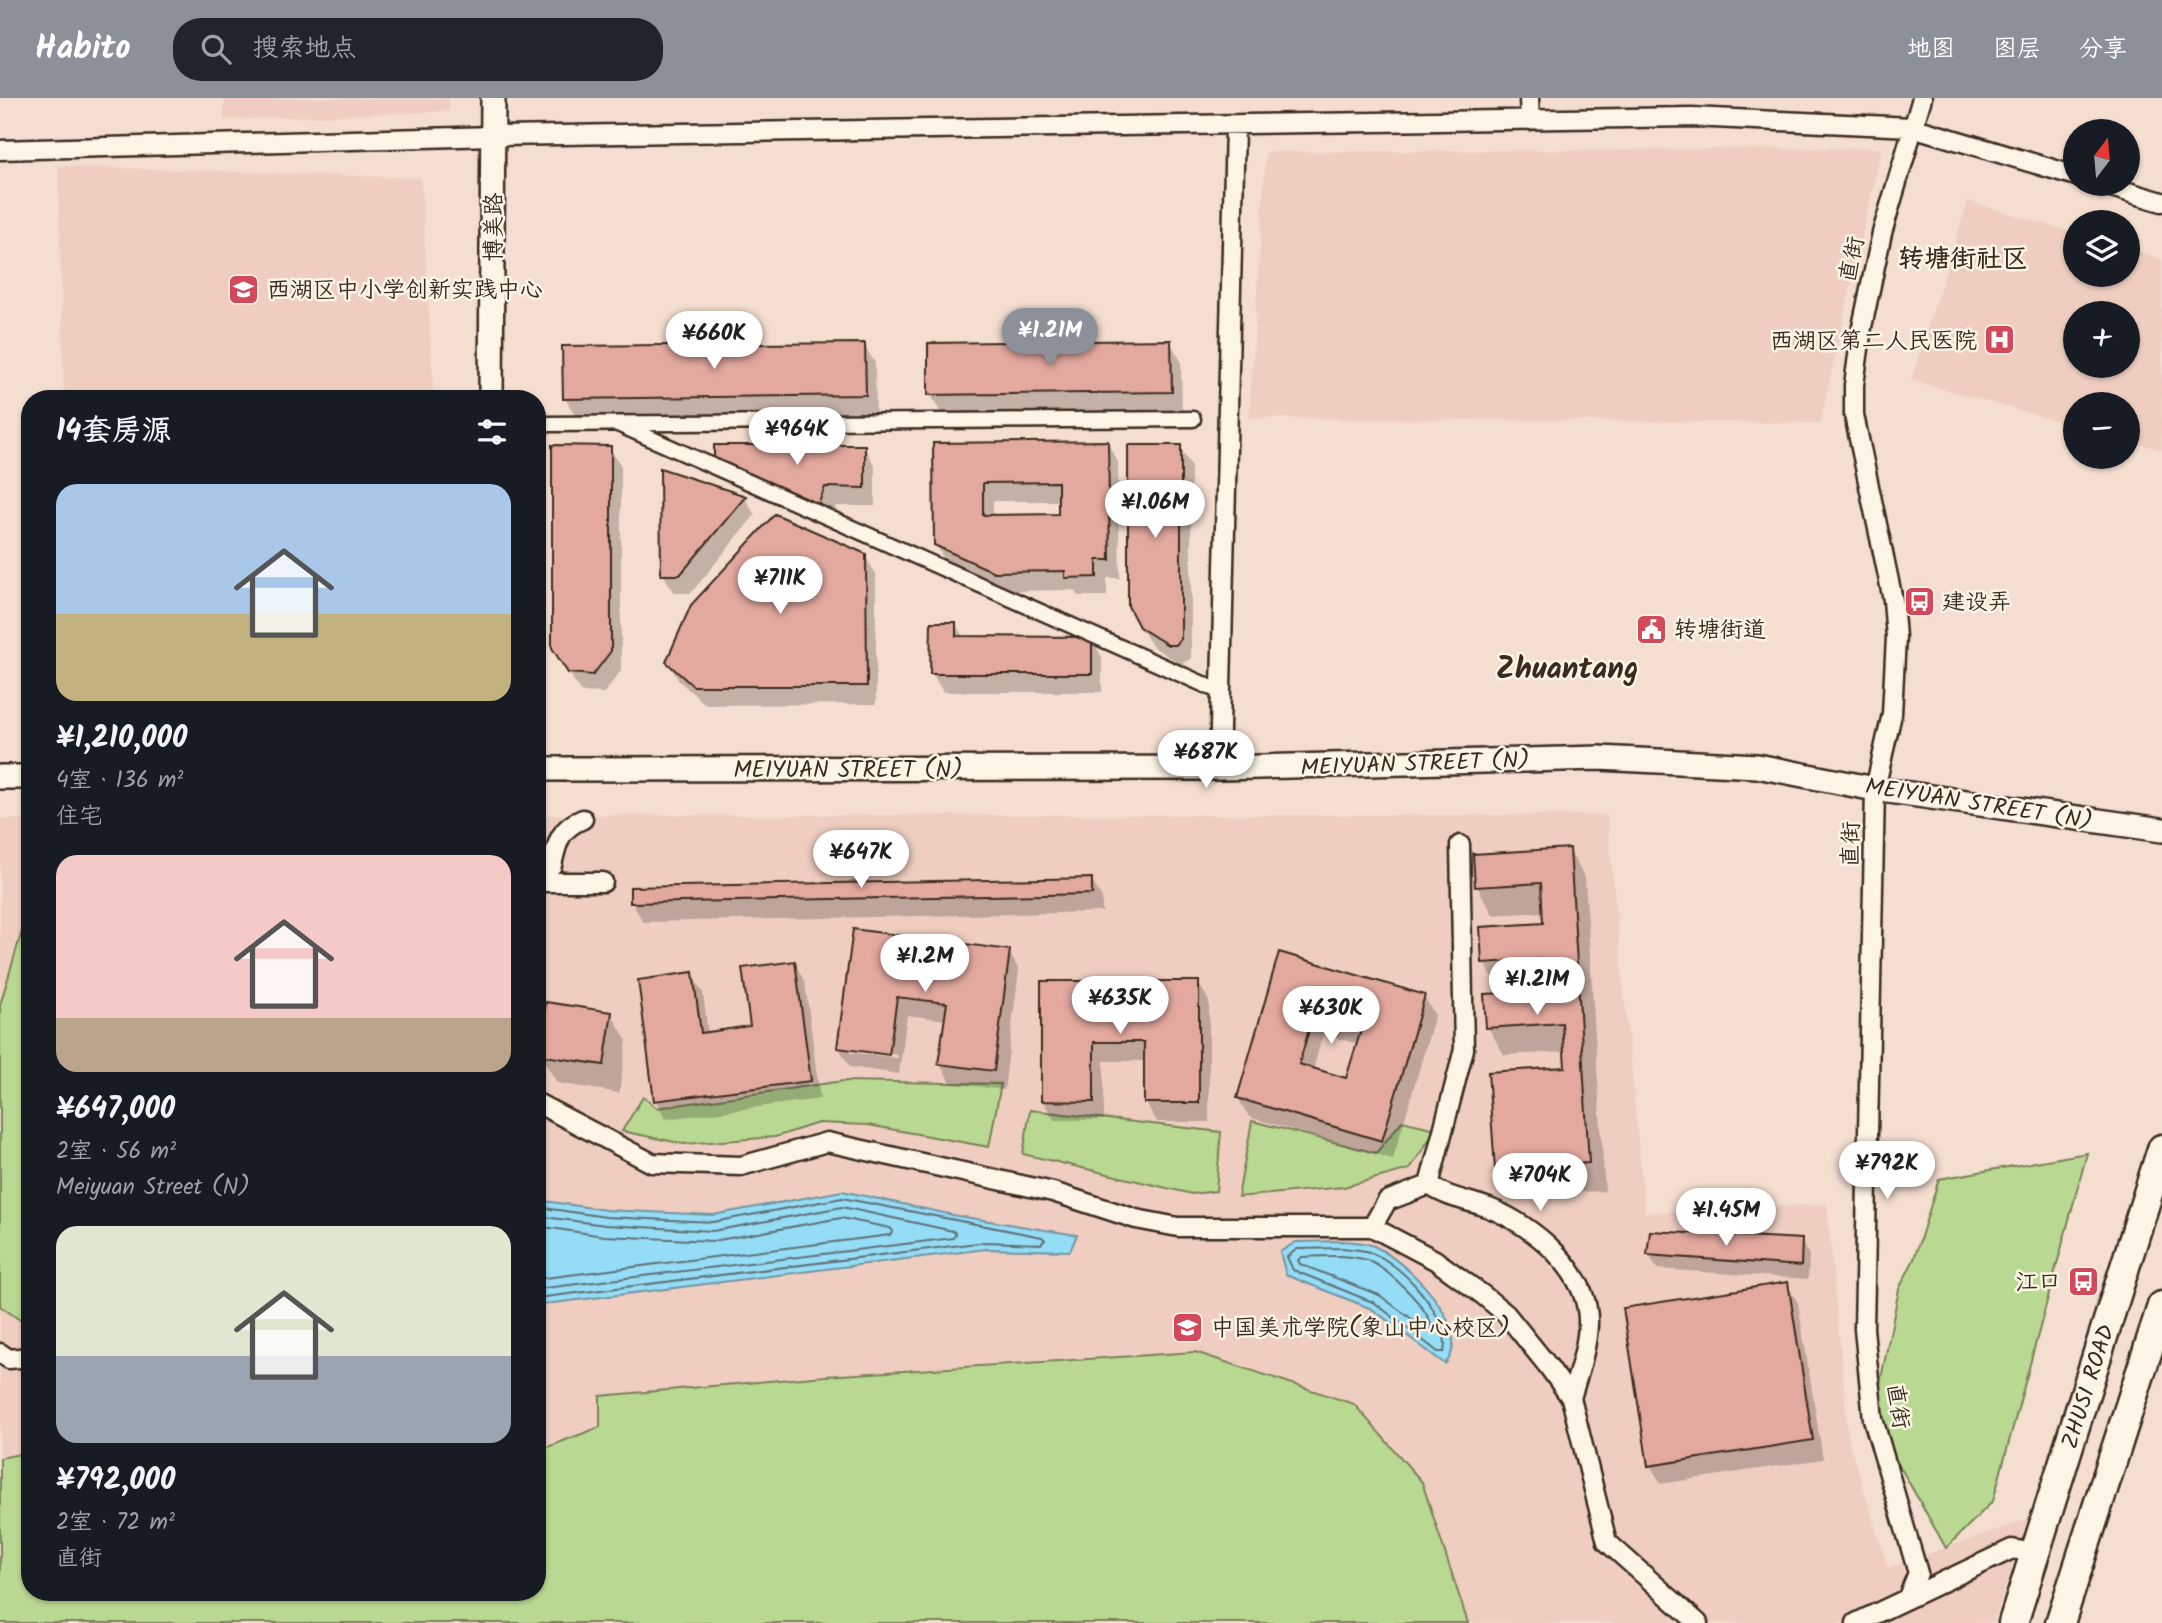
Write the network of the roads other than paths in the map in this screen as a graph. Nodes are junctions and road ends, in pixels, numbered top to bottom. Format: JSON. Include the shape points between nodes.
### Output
{"nodes":[{"id":1,"x":493,"y":98,"type":"edge"},
{"id":2,"x":1529,"y":98,"type":"edge"},
{"id":3,"x":1922,"y":98,"type":"edge"},
{"id":4,"x":1530,"y":120,"type":"junction"},
{"id":5,"x":1235,"y":127,"type":"junction"},
{"id":6,"x":1912,"y":127,"type":"junction"},
{"id":7,"x":494,"y":136,"type":"junction"},
{"id":8,"x":0,"y":150,"type":"edge"},
{"id":9,"x":2063,"y":172,"type":"edge"},
{"id":10,"x":2140,"y":196,"type":"edge"},
{"id":11,"x":2162,"y":202,"type":"edge"},
{"id":12,"x":491,"y":390,"type":"edge"},
{"id":13,"x":1193,"y":419,"type":"dead end"},
{"id":14,"x":548,"y":424,"type":"dead end"},
{"id":15,"x":618,"y":424,"type":"junction"},
{"id":16,"x":1221,"y":692,"type":"junction"},
{"id":17,"x":1219,"y":768,"type":"junction"},
{"id":18,"x":546,"y":769,"type":"edge"},
{"id":19,"x":0,"y":777,"type":"edge"},
{"id":20,"x":21,"y":777,"type":"edge"},
{"id":21,"x":1875,"y":789,"type":"junction"},
{"id":22,"x":583,"y":819,"type":"dead end"},
{"id":23,"x":2162,"y":831,"type":"edge"},
{"id":24,"x":1460,"y":845,"type":"dead end"},
{"id":25,"x":546,"y":865,"type":"edge"},
{"id":26,"x":546,"y":882,"type":"edge"},
{"id":27,"x":603,"y":882,"type":"dead end"},
{"id":28,"x":546,"y":1108,"type":"edge"},
{"id":29,"x":2162,"y":1149,"type":"edge"},
{"id":30,"x":1429,"y":1185,"type":"junction"},
{"id":31,"x":1372,"y":1227,"type":"junction"},
{"id":32,"x":2162,"y":1306,"type":"edge"},
{"id":33,"x":0,"y":1353,"type":"edge"},
{"id":34,"x":21,"y":1358,"type":"edge"},
{"id":35,"x":1571,"y":1398,"type":"junction"},
{"id":36,"x":2035,"y":1553,"type":"junction"},
{"id":37,"x":1908,"y":1597,"type":"junction"},
{"id":38,"x":1698,"y":1623,"type":"edge"},
{"id":39,"x":1856,"y":1623,"type":"edge"},
{"id":40,"x":2013,"y":1623,"type":"edge"},
{"id":41,"x":2060,"y":1623,"type":"edge"}],
"edges":[{"from":1,"to":7,"type":"street","name":"博美路"},
{"from":2,"to":4,"type":"street"},
{"from":3,"to":6,"type":"street","name":"直街"},
{"from":4,"to":5,"type":"street"},
{"from":4,"to":6,"type":"street","via":[[1691,117]]},
{"from":5,"to":7,"type":"street"},
{"from":5,"to":16,"type":"street"},
{"from":6,"to":9,"type":"street"},
{"from":6,"to":21,"type":"street","name":"直街","via":[[1882,233],[1861,327],[1854,385],[1854,415],[1893,600],[1896,637],[1892,714]]},
{"from":7,"to":8,"type":"street"},
{"from":7,"to":12,"type":"street","name":"博美路"},
{"from":10,"to":11,"type":"street"},
{"from":13,"to":15,"type":"street"},
{"from":14,"to":15,"type":"street"},
{"from":15,"to":16,"type":"street"},
{"from":16,"to":17,"type":"street"},
{"from":17,"to":18,"type":"street","name":"MEIYUAN STREET (N)"},
{"from":17,"to":21,"type":"street","name":"MEIYUAN STREET (N)","via":[[1600,758],[1758,766]]},
{"from":19,"to":20,"type":"street"},
{"from":21,"to":23,"type":"street","name":"MEIYUAN STREET (N)"},
{"from":21,"to":37,"type":"street","name":"直街","via":[[1864,1329],[1873,1419],[1918,1573]]},
{"from":22,"to":25,"type":"street","via":[[567,825],[552,865]]},
{"from":24,"to":30,"type":"street","via":[[1464,1049]]},
{"from":26,"to":27,"type":"street"},
{"from":28,"to":31,"type":"street","via":[[652,1163],[741,1166],[827,1142],[1053,1192],[1136,1219],[1178,1227]]},
{"from":29,"to":36,"type":"main road","name":"ZHUSI ROAD"},
{"from":30,"to":31,"type":"street","via":[[1387,1201]]},
{"from":30,"to":35,"type":"street","via":[[1528,1228],[1555,1250],[1583,1294],[1589,1323]]},
{"from":31,"to":35,"type":"street","via":[[1435,1260],[1506,1314]]},
{"from":32,"to":41,"type":"main road","name":"ZHUSI ROAD"},
{"from":33,"to":34,"type":"street","via":[[9,1359]]},
{"from":35,"to":38,"type":"street","via":[[1607,1542]]},
{"from":36,"to":37,"type":"street","via":[[2012,1549]]},
{"from":36,"to":40,"type":"main road","name":"ZHUSI ROAD"},
{"from":37,"to":39,"type":"street"}]}
